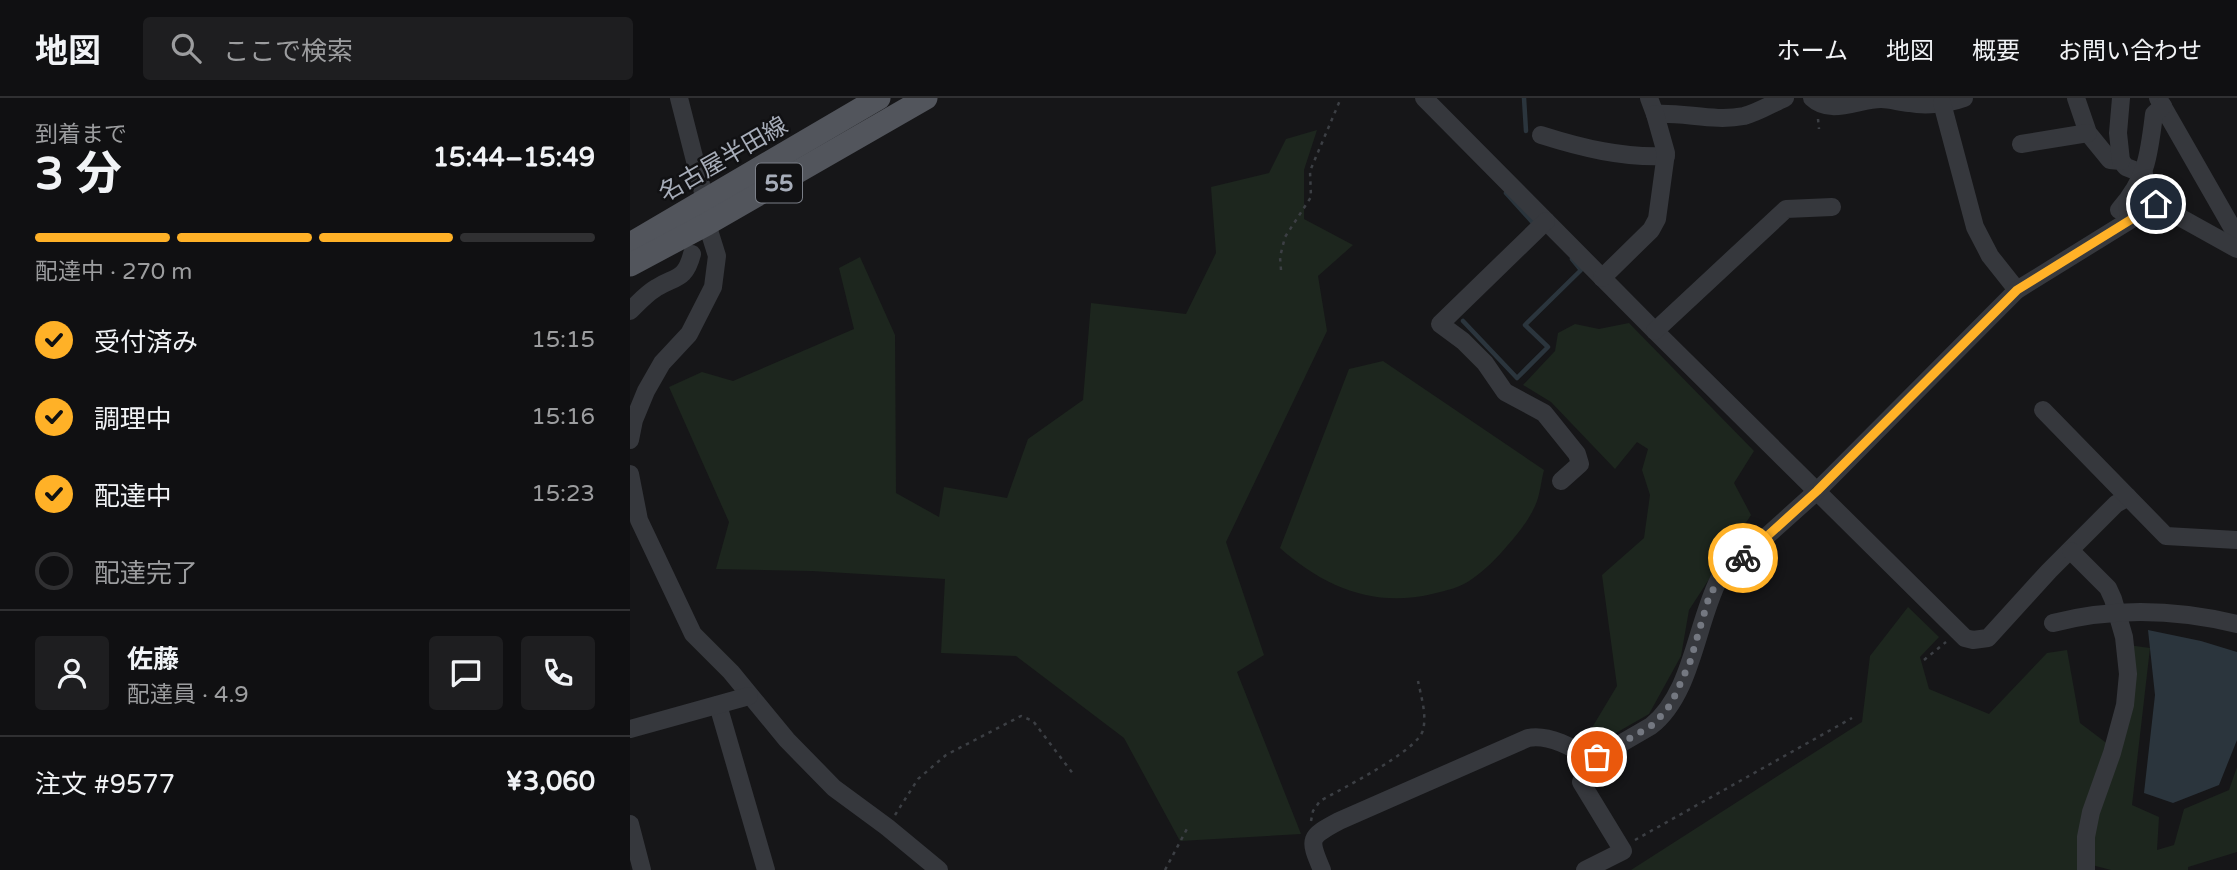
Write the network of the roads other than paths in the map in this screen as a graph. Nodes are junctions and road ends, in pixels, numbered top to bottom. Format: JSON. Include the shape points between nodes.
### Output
{"nodes":[{"id":1,"x":679,"y":98,"type":"edge"},
{"id":2,"x":879,"y":98,"type":"edge"},
{"id":3,"x":926,"y":98,"type":"edge"},
{"id":4,"x":1424,"y":98,"type":"edge"},
{"id":5,"x":1636,"y":98,"type":"edge"},
{"id":6,"x":1785,"y":98,"type":"edge"},
{"id":7,"x":1812,"y":98,"type":"edge"},
{"id":8,"x":1964,"y":98,"type":"edge"},
{"id":9,"x":2076,"y":98,"type":"edge"},
{"id":10,"x":2121,"y":98,"type":"edge"},
{"id":11,"x":2161,"y":102,"type":"edge"},
{"id":12,"x":1649,"y":103,"type":"edge"},
{"id":13,"x":1942,"y":103,"type":"junction"},
{"id":14,"x":2088,"y":133,"type":"junction"},
{"id":15,"x":1541,"y":135,"type":"dead end"},
{"id":16,"x":2021,"y":144,"type":"dead end"},
{"id":17,"x":1665,"y":156,"type":"junction"},
{"id":18,"x":2121,"y":161,"type":"junction"},
{"id":19,"x":2141,"y":180,"type":"junction"},
{"id":20,"x":705,"y":200,"type":"junction"},
{"id":21,"x":2156,"y":204,"type":"junction"},
{"id":22,"x":1832,"y":207,"type":"dead end"},
{"id":23,"x":2119,"y":210,"type":"dead end"},
{"id":24,"x":1546,"y":221,"type":"junction"},
{"id":25,"x":707,"y":224,"type":"junction"},
{"id":26,"x":2237,"y":236,"type":"edge"},
{"id":27,"x":630,"y":244,"type":"edge"},
{"id":28,"x":2237,"y":249,"type":"edge"},
{"id":29,"x":692,"y":254,"type":"dead end"},
{"id":30,"x":630,"y":265,"type":"edge"},
{"id":31,"x":1602,"y":278,"type":"junction"},
{"id":32,"x":2017,"y":290,"type":"junction"},
{"id":33,"x":630,"y":311,"type":"edge"},
{"id":34,"x":1655,"y":331,"type":"junction"},
{"id":35,"x":2043,"y":410,"type":"dead end"},
{"id":36,"x":630,"y":440,"type":"edge"},
{"id":37,"x":630,"y":474,"type":"edge"},
{"id":38,"x":1561,"y":481,"type":"dead end"},
{"id":39,"x":1817,"y":491,"type":"junction"},
{"id":40,"x":2128,"y":497,"type":"junction"},
{"id":41,"x":2237,"y":540,"type":"edge"},
{"id":42,"x":2071,"y":551,"type":"junction"},
{"id":43,"x":2117,"y":611,"type":"junction"},
{"id":44,"x":2053,"y":623,"type":"dead end"},
{"id":45,"x":2237,"y":624,"type":"edge"},
{"id":46,"x":749,"y":696,"type":"junction"},
{"id":47,"x":718,"y":705,"type":"junction"},
{"id":48,"x":630,"y":729,"type":"edge"},
{"id":49,"x":1589,"y":762,"type":"junction"},
{"id":50,"x":630,"y":824,"type":"edge"},
{"id":51,"x":642,"y":870,"type":"edge"},
{"id":52,"x":766,"y":870,"type":"edge"},
{"id":53,"x":939,"y":870,"type":"edge"},
{"id":54,"x":1322,"y":870,"type":"edge"},
{"id":55,"x":1585,"y":870,"type":"edge"},
{"id":56,"x":2086,"y":870,"type":"edge"}],
"edges":[{"from":1,"to":20,"type":"street"},
{"from":2,"to":20,"type":"main road","name":"名古屋半田線","number":"55"},
{"from":3,"to":25,"type":"main road","name":"名古屋半田線","number":"55"},
{"from":4,"to":24,"type":"street"},
{"from":5,"to":12,"type":"street"},
{"from":6,"to":12,"type":"street","via":[[1758,112],[1732,118]]},
{"from":7,"to":13,"type":"street","via":[[1841,106],[1882,99]]},
{"from":8,"to":13,"type":"street"},
{"from":9,"to":14,"type":"street"},
{"from":10,"to":18,"type":"street"},
{"from":11,"to":19,"type":"street","via":[[2154,114]]},
{"from":11,"to":26,"type":"street"},
{"from":12,"to":17,"type":"street"},
{"from":13,"to":32,"type":"street","via":[[1975,227],[1990,256]]},
{"from":14,"to":16,"type":"street"},
{"from":14,"to":18,"type":"street","via":[[2110,160]]},
{"from":15,"to":17,"type":"street","via":[[1620,155]]},
{"from":17,"to":31,"type":"street","via":[[1657,219]]},
{"from":18,"to":19,"type":"street"},
{"from":19,"to":21,"type":"street"},
{"from":19,"to":23,"type":"street"},
{"from":20,"to":25,"type":"street"},
{"from":20,"to":27,"type":"main road","name":"名古屋半田線","number":"55"},
{"from":21,"to":28,"type":"street"},
{"from":21,"to":32,"type":"street"},
{"from":22,"to":34,"type":"street","via":[[1786,209]]},
{"from":24,"to":31,"type":"street"},
{"from":24,"to":38,"type":"street","via":[[1440,324],[1485,363],[1505,392],[1544,413],[1577,454],[1580,464]]},
{"from":25,"to":30,"type":"main road","name":"名古屋半田線","number":"55"},
{"from":25,"to":36,"type":"street","via":[[717,256],[713,287],[689,334],[662,363],[646,391]]},
{"from":29,"to":33,"type":"street","via":[[681,276],[658,286]]},
{"from":31,"to":34,"type":"street"},
{"from":32,"to":39,"type":"street"},
{"from":34,"to":39,"type":"street"},
{"from":35,"to":40,"type":"street"},
{"from":37,"to":46,"type":"street","via":[[639,520],[692,634]]},
{"from":39,"to":42,"type":"street","via":[[1958,632],[1973,640],[1988,638]]},
{"from":39,"to":49,"type":"street","via":[[1719,579],[1709,597],[1690,662],[1659,720]]},
{"from":40,"to":41,"type":"street","via":[[2166,536]]},
{"from":40,"to":42,"type":"street"},
{"from":42,"to":43,"type":"street","via":[[2108,588]]},
{"from":43,"to":44,"type":"street"},
{"from":43,"to":45,"type":"street","via":[[2185,614]]},
{"from":43,"to":56,"type":"street","via":[[2127,654],[2125,705],[2091,812]]},
{"from":46,"to":47,"type":"street"},
{"from":46,"to":53,"type":"street","via":[[834,788]]},
{"from":47,"to":48,"type":"street"},
{"from":47,"to":52,"type":"street"},
{"from":49,"to":54,"type":"street","via":[[1544,737],[1528,738],[1316,833],[1313,849]]},
{"from":49,"to":55,"type":"street","via":[[1581,782],[1623,851]]},
{"from":50,"to":51,"type":"street"}]}
